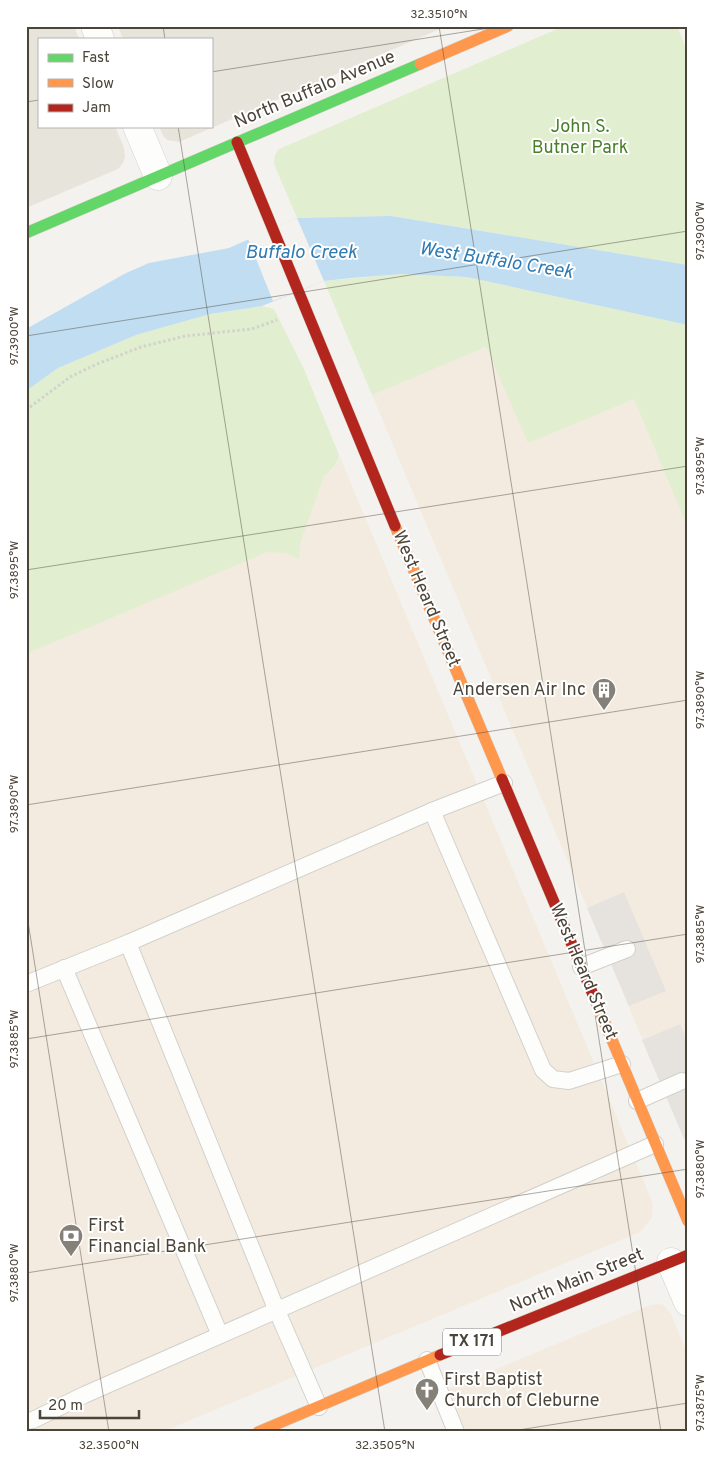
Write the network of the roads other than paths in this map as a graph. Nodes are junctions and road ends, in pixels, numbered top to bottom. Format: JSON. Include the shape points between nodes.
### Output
{"nodes":[{"id":1,"x":95,"y":26,"type":"edge"},
{"id":2,"x":508,"y":26,"type":"edge"},
{"id":3,"x":100,"y":38,"type":"edge"},
{"id":4,"x":138,"y":128,"type":"edge"},
{"id":5,"x":237,"y":142,"type":"junction"},
{"id":6,"x":158,"y":176,"type":"junction"},
{"id":7,"x":26,"y":233,"type":"edge"},
{"id":8,"x":504,"y":783,"type":"junction"},
{"id":9,"x":432,"y":811,"type":"junction"},
{"id":10,"x":128,"y":943,"type":"junction"},
{"id":11,"x":627,"y":949,"type":"dead end"},
{"id":12,"x":581,"y":967,"type":"junction"},
{"id":13,"x":64,"y":968,"type":"junction"},
{"id":14,"x":26,"y":984,"type":"edge"},
{"id":15,"x":622,"y":1064,"type":"junction"},
{"id":16,"x":682,"y":1081,"type":"dead end"},
{"id":17,"x":638,"y":1101,"type":"junction"},
{"id":18,"x":655,"y":1144,"type":"junction"},
{"id":19,"x":688,"y":1221,"type":"edge"},
{"id":20,"x":679,"y":1258,"type":"edge"},
{"id":21,"x":688,"y":1302,"type":"edge"},
{"id":22,"x":276,"y":1310,"type":"junction"},
{"id":23,"x":220,"y":1336,"type":"junction"},
{"id":24,"x":427,"y":1360,"type":"junction"},
{"id":25,"x":319,"y":1407,"type":"junction"},
{"id":26,"x":26,"y":1421,"type":"edge"},
{"id":27,"x":258,"y":1432,"type":"edge"},
{"id":28,"x":456,"y":1432,"type":"edge"}],
"edges":[{"from":1,"to":3,"type":"street"},
{"from":2,"to":5,"type":"street","name":"North Buffalo Avenue"},
{"from":4,"to":6,"type":"street"},
{"from":5,"to":6,"type":"street","name":"North Buffalo Avenue"},
{"from":5,"to":8,"type":"street","name":"West Heard Street"},
{"from":6,"to":7,"type":"street","name":"North Buffalo Avenue"},
{"from":8,"to":9,"type":"lane"},
{"from":8,"to":12,"type":"street","name":"West Heard Street"},
{"from":9,"to":10,"type":"lane"},
{"from":9,"to":15,"type":"lane","via":[[543,1070],[553,1079],[569,1080]]},
{"from":10,"to":13,"type":"lane"},
{"from":10,"to":22,"type":"lane"},
{"from":11,"to":12,"type":"lane"},
{"from":12,"to":15,"type":"street","name":"West Heard Street"},
{"from":13,"to":14,"type":"lane"},
{"from":13,"to":23,"type":"lane"},
{"from":15,"to":17,"type":"street","name":"West Heard Street"},
{"from":16,"to":17,"type":"lane"},
{"from":17,"to":18,"type":"street","name":"West Heard Street"},
{"from":18,"to":19,"type":"street","name":"West Heard Street"},
{"from":18,"to":22,"type":"lane"},
{"from":20,"to":21,"type":"street"},
{"from":20,"to":24,"type":"street","name":"North Main Street","number":"TX 171"},
{"from":22,"to":23,"type":"lane"},
{"from":22,"to":25,"type":"lane"},
{"from":23,"to":26,"type":"lane"},
{"from":24,"to":25,"type":"street","name":"North Main Street","number":"TX 171"},
{"from":24,"to":28,"type":"lane"},
{"from":25,"to":27,"type":"street","name":"North Main Street","number":"TX 171"}]}
